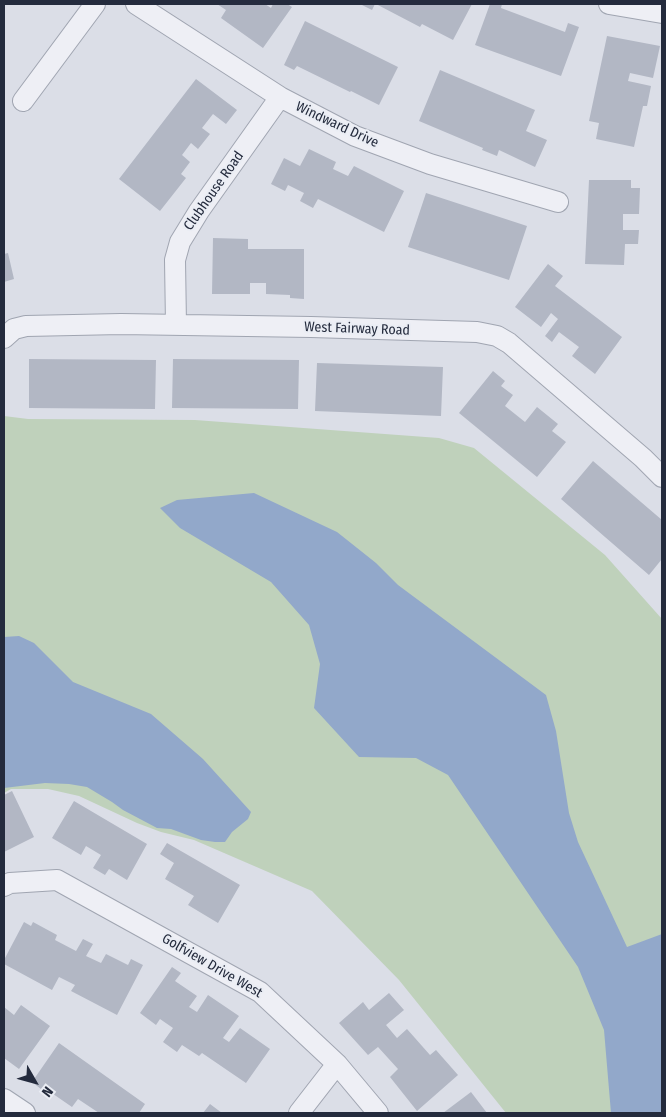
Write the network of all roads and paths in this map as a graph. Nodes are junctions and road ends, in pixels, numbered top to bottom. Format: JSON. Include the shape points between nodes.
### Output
{"nodes":[{"id":1,"x":95,"y":4,"type":"edge"},
{"id":2,"x":136,"y":4,"type":"edge"},
{"id":3,"x":621,"y":4,"type":"edge"},
{"id":4,"x":662,"y":13,"type":"edge"},
{"id":5,"x":280,"y":97,"type":"junction"},
{"id":6,"x":23,"y":101,"type":"dead end"},
{"id":7,"x":558,"y":202,"type":"dead end"},
{"id":8,"x":176,"y":325,"type":"junction"},
{"id":9,"x":4,"y":338,"type":"edge"},
{"id":10,"x":662,"y":477,"type":"edge"},
{"id":11,"x":7,"y":885,"type":"edge"},
{"id":12,"x":337,"y":1064,"type":"junction"},
{"id":13,"x":4,"y":1099,"type":"edge"},
{"id":14,"x":25,"y":1113,"type":"edge"},
{"id":15,"x":299,"y":1113,"type":"edge"},
{"id":16,"x":378,"y":1113,"type":"edge"}],
"edges":[{"from":1,"to":6,"type":"street"},
{"from":2,"to":5,"type":"street","name":"Windward Drive"},
{"from":3,"to":4,"type":"street"},
{"from":5,"to":7,"type":"street","name":"Windward Drive","via":[[355,136],[430,164]]},
{"from":5,"to":8,"type":"street","name":"Clubhouse Road","via":[[180,242],[175,260]]},
{"from":8,"to":9,"type":"street","name":"West Fairway Road","via":[[26,326],[14,329]]},
{"from":8,"to":10,"type":"street","name":"West Fairway Road","via":[[477,332],[497,336],[552,379]]},
{"from":11,"to":12,"type":"street","name":"Golfview Drive West","via":[[56,880],[260,992]]},
{"from":12,"to":15,"type":"street"},
{"from":12,"to":16,"type":"street","name":"Golfview Drive West"},
{"from":13,"to":14,"type":"street"}]}
